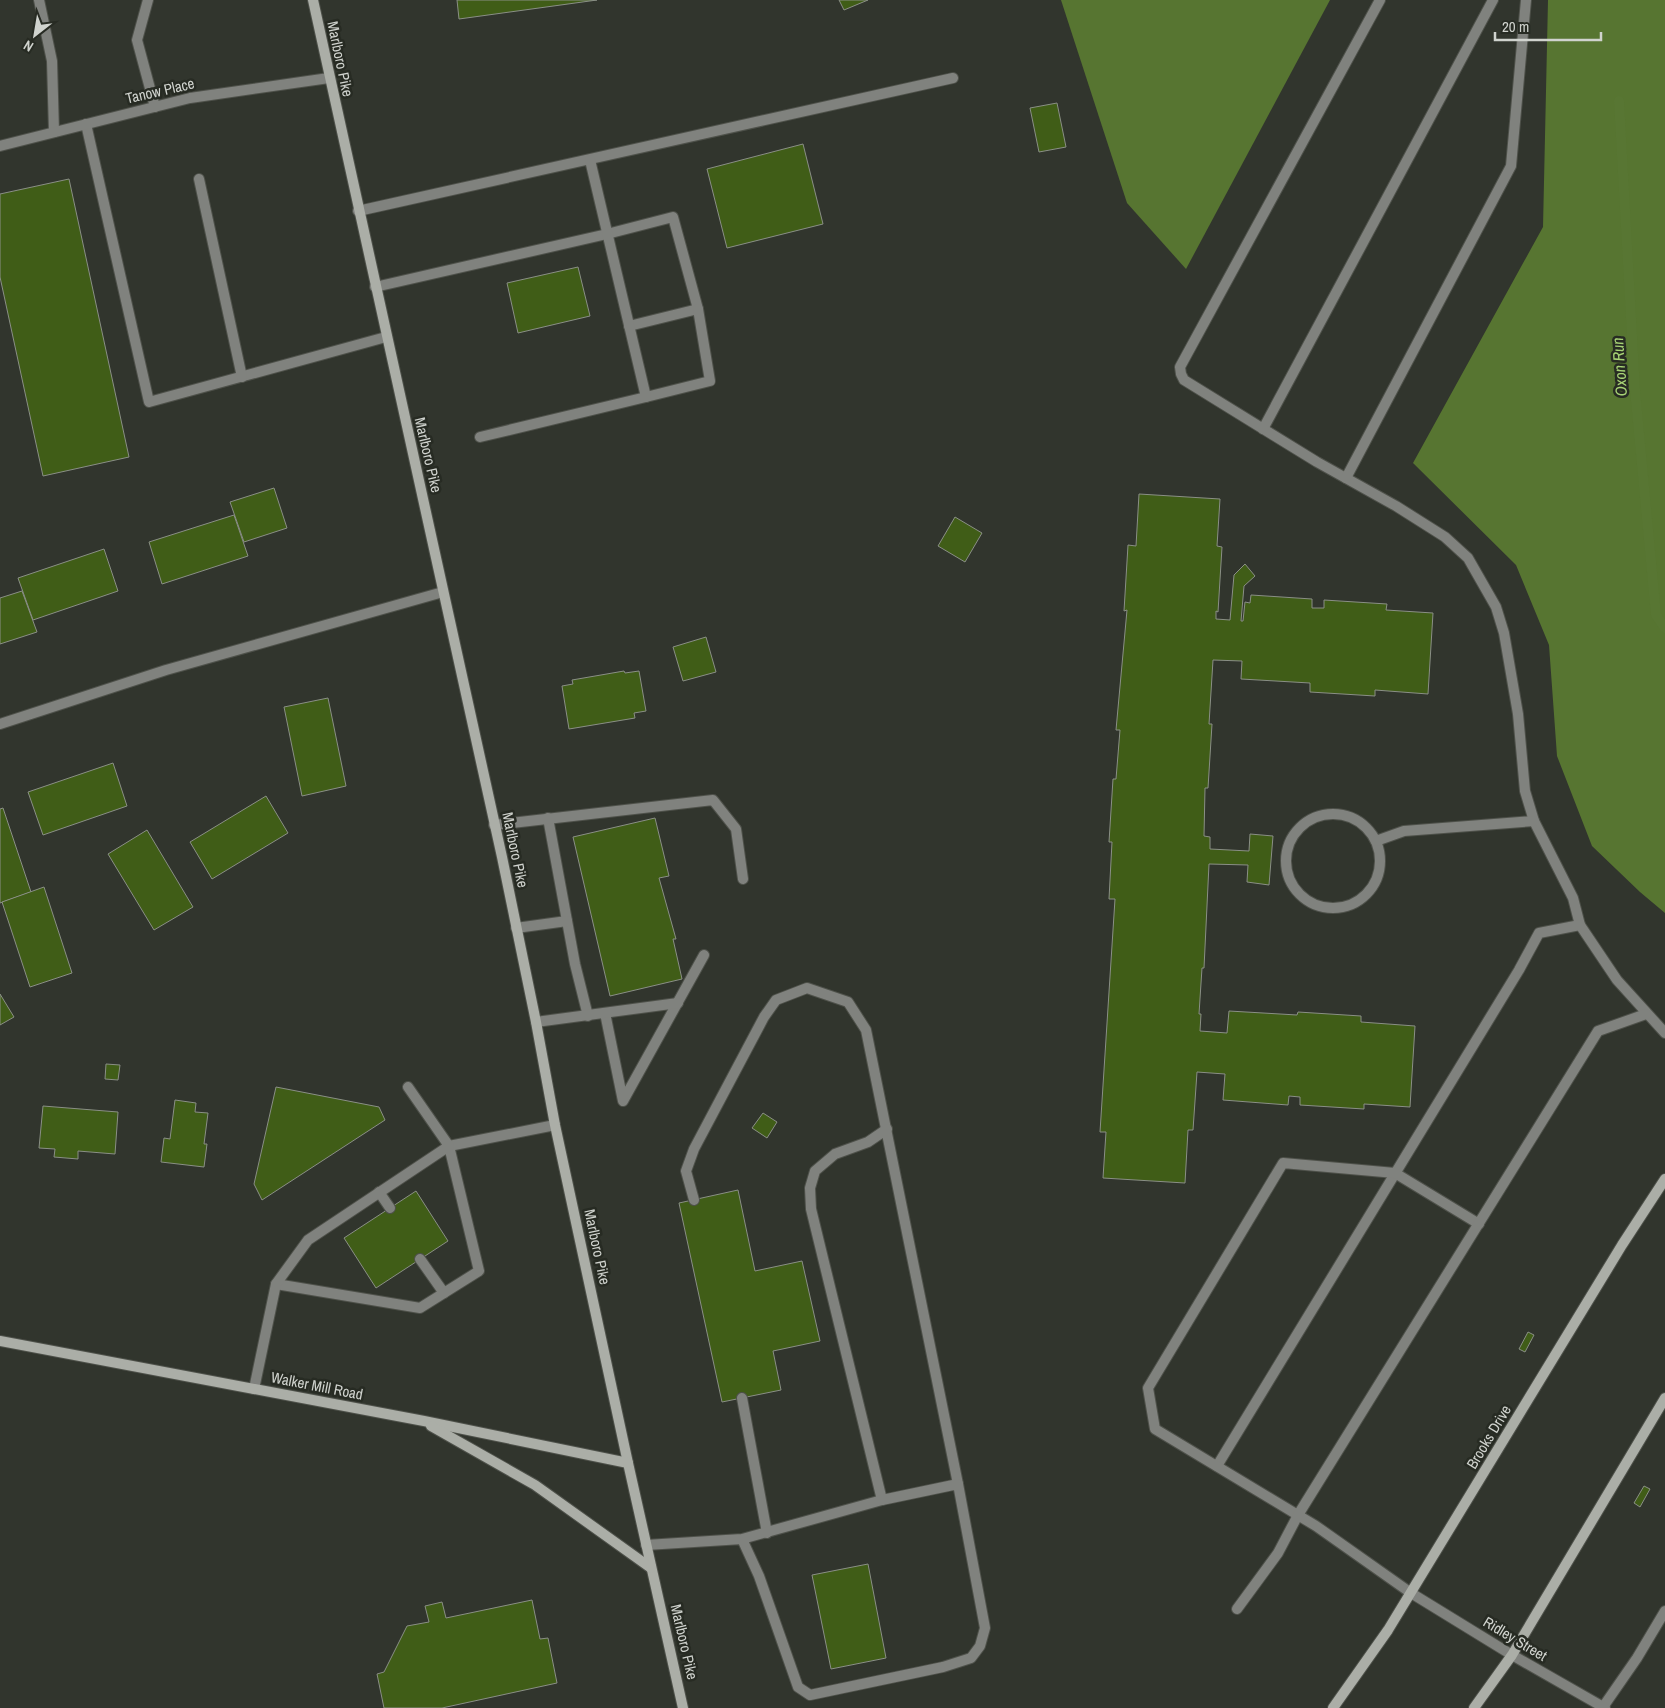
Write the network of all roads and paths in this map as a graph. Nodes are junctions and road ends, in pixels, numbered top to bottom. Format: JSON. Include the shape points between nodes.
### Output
{"nodes":[{"id":1,"x":39,"y":0,"type":"edge"},
{"id":2,"x":148,"y":0,"type":"edge"},
{"id":3,"x":312,"y":0,"type":"edge"},
{"id":4,"x":1380,"y":0,"type":"edge"},
{"id":5,"x":1493,"y":0,"type":"edge"},
{"id":6,"x":1526,"y":0,"type":"edge"},
{"id":7,"x":329,"y":78,"type":"junction"},
{"id":8,"x":953,"y":78,"type":"dead end"},
{"id":9,"x":155,"y":107,"type":"junction"},
{"id":10,"x":86,"y":124,"type":"junction"},
{"id":11,"x":54,"y":132,"type":"junction"},
{"id":12,"x":0,"y":146,"type":"edge"},
{"id":13,"x":590,"y":160,"type":"junction"},
{"id":14,"x":199,"y":179,"type":"dead end"},
{"id":15,"x":358,"y":211,"type":"junction"},
{"id":16,"x":607,"y":234,"type":"junction"},
{"id":17,"x":375,"y":287,"type":"junction"},
{"id":18,"x":698,"y":309,"type":"junction"},
{"id":19,"x":629,"y":326,"type":"junction"},
{"id":20,"x":386,"y":337,"type":"junction"},
{"id":21,"x":242,"y":377,"type":"junction"},
{"id":22,"x":646,"y":397,"type":"junction"},
{"id":23,"x":1263,"y":429,"type":"junction"},
{"id":24,"x":480,"y":437,"type":"dead end"},
{"id":25,"x":1346,"y":478,"type":"junction"},
{"id":26,"x":443,"y":592,"type":"junction"},
{"id":27,"x":0,"y":724,"type":"edge"},
{"id":28,"x":548,"y":818,"type":"junction"},
{"id":29,"x":1534,"y":821,"type":"junction"},
{"id":30,"x":494,"y":825,"type":"junction"},
{"id":31,"x":1376,"y":841,"type":"junction"},
{"id":32,"x":743,"y":879,"type":"dead end"},
{"id":33,"x":567,"y":921,"type":"junction"},
{"id":34,"x":1580,"y":925,"type":"junction"},
{"id":35,"x":516,"y":928,"type":"junction"},
{"id":36,"x":704,"y":956,"type":"dead end"},
{"id":37,"x":678,"y":1003,"type":"junction"},
{"id":38,"x":605,"y":1013,"type":"junction"},
{"id":39,"x":1646,"y":1014,"type":"junction"},
{"id":40,"x":588,"y":1016,"type":"junction"},
{"id":41,"x":536,"y":1022,"type":"junction"},
{"id":42,"x":1665,"y":1033,"type":"edge"},
{"id":43,"x":408,"y":1087,"type":"dead end"},
{"id":44,"x":555,"y":1125,"type":"junction"},
{"id":45,"x":887,"y":1130,"type":"junction"},
{"id":46,"x":449,"y":1146,"type":"junction"},
{"id":47,"x":1395,"y":1173,"type":"junction"},
{"id":48,"x":1665,"y":1178,"type":"edge"},
{"id":49,"x":379,"y":1192,"type":"junction"},
{"id":50,"x":694,"y":1200,"type":"dead end"},
{"id":51,"x":390,"y":1208,"type":"dead end"},
{"id":52,"x":1479,"y":1224,"type":"junction"},
{"id":53,"x":420,"y":1259,"type":"dead end"},
{"id":54,"x":276,"y":1284,"type":"junction"},
{"id":55,"x":444,"y":1293,"type":"junction"},
{"id":56,"x":0,"y":1341,"type":"edge"},
{"id":57,"x":254,"y":1389,"type":"junction"},
{"id":58,"x":742,"y":1398,"type":"dead end"},
{"id":59,"x":1665,"y":1398,"type":"edge"},
{"id":60,"x":424,"y":1421,"type":"junction"},
{"id":61,"x":628,"y":1463,"type":"junction"},
{"id":62,"x":1216,"y":1466,"type":"junction"},
{"id":63,"x":958,"y":1484,"type":"junction"},
{"id":64,"x":882,"y":1500,"type":"junction"},
{"id":65,"x":1298,"y":1515,"type":"junction"},
{"id":66,"x":767,"y":1533,"type":"junction"},
{"id":67,"x":742,"y":1539,"type":"junction"},
{"id":68,"x":646,"y":1545,"type":"junction"},
{"id":69,"x":651,"y":1568,"type":"junction"},
{"id":70,"x":1411,"y":1593,"type":"junction"},
{"id":71,"x":1237,"y":1609,"type":"dead end"},
{"id":72,"x":1665,"y":1611,"type":"edge"},
{"id":73,"x":1512,"y":1654,"type":"junction"},
{"id":74,"x":1335,"y":1706,"type":"edge"},
{"id":75,"x":1604,"y":1707,"type":"edge"},
{"id":76,"x":683,"y":1708,"type":"edge"},
{"id":77,"x":1474,"y":1708,"type":"edge"}],
"edges":[{"from":1,"to":11,"type":"street","via":[[52,61]]},
{"from":2,"to":9,"type":"street","via":[[137,40]]},
{"from":3,"to":7,"type":"main road","name":"Marlboro Pike"},
{"from":4,"to":23,"type":"street","via":[[1180,367],[1184,380]]},
{"from":5,"to":23,"type":"street"},
{"from":6,"to":25,"type":"street","via":[[1511,166]]},
{"from":7,"to":9,"type":"street","name":"Tanow Place","via":[[190,98]]},
{"from":7,"to":15,"type":"main road","name":"Marlboro Pike"},
{"from":8,"to":13,"type":"street"},
{"from":9,"to":10,"type":"street","name":"Tanow Place"},
{"from":10,"to":11,"type":"street","name":"Tanow Place"},
{"from":10,"to":21,"type":"street","via":[[149,402]]},
{"from":11,"to":12,"type":"street","name":"Tanow Place"},
{"from":13,"to":15,"type":"street"},
{"from":13,"to":16,"type":"street"},
{"from":14,"to":21,"type":"street"},
{"from":15,"to":17,"type":"main road","name":"Marlboro Pike"},
{"from":16,"to":17,"type":"street"},
{"from":16,"to":18,"type":"street","via":[[673,217]]},
{"from":16,"to":19,"type":"street"},
{"from":17,"to":20,"type":"main road","name":"Marlboro Pike"},
{"from":18,"to":19,"type":"street"},
{"from":18,"to":22,"type":"street","via":[[710,381]]},
{"from":19,"to":22,"type":"street"},
{"from":20,"to":21,"type":"street"},
{"from":20,"to":26,"type":"main road","name":"Marlboro Pike"},
{"from":22,"to":24,"type":"street"},
{"from":23,"to":25,"type":"street"},
{"from":25,"to":29,"type":"street","via":[[1445,537],[1468,558],[1483,583],[1496,607],[1504,633],[1518,714],[1525,791]]},
{"from":26,"to":27,"type":"street","via":[[166,670]]},
{"from":26,"to":30,"type":"main road","name":"Marlboro Pike"},
{"from":28,"to":30,"type":"street"},
{"from":28,"to":32,"type":"street","via":[[713,800],[736,829]]},
{"from":28,"to":33,"type":"street"},
{"from":29,"to":31,"type":"street","via":[[1404,831]]},
{"from":29,"to":34,"type":"street","via":[[1573,898]]},
{"from":30,"to":35,"type":"main road","name":"Marlboro Pike"},
{"from":31,"to":31,"type":"street","via":[[1362,823],[1340,814],[1318,815],[1299,827],[1287,848],[1285,865],[1288,878],[1300,895],[1315,905],[1334,908],[1356,903],[1374,885],[1380,867]]},
{"from":33,"to":35,"type":"street"},
{"from":33,"to":40,"type":"street"},
{"from":34,"to":39,"type":"street","via":[[1617,980]]},
{"from":34,"to":47,"type":"street","via":[[1540,933]]},
{"from":35,"to":41,"type":"main road","name":"Marlboro Pike"},
{"from":36,"to":37,"type":"street"},
{"from":37,"to":38,"type":"street"},
{"from":37,"to":38,"type":"street","via":[[623,1101]]},
{"from":38,"to":40,"type":"street"},
{"from":39,"to":42,"type":"street"},
{"from":39,"to":52,"type":"street","via":[[1598,1031]]},
{"from":40,"to":41,"type":"street"},
{"from":41,"to":44,"type":"main road","name":"Marlboro Pike"},
{"from":43,"to":46,"type":"street"},
{"from":44,"to":46,"type":"street"},
{"from":44,"to":61,"type":"main road","name":"Marlboro Pike"},
{"from":45,"to":50,"type":"street","via":[[866,1030],[848,1002],[807,988],[776,1000],[764,1017],[698,1141],[686,1171]]},
{"from":45,"to":63,"type":"street"},
{"from":45,"to":64,"type":"street","via":[[868,1142],[835,1154],[816,1171],[810,1188],[811,1209]]},
{"from":46,"to":49,"type":"street"},
{"from":46,"to":55,"type":"street","via":[[479,1271]]},
{"from":47,"to":52,"type":"street"},
{"from":47,"to":62,"type":"street"},
{"from":47,"to":62,"type":"street","name":"Ridley Street","via":[[1283,1163],[1148,1388],[1155,1429]]},
{"from":48,"to":70,"type":"main road","name":"Brooks Drive"},
{"from":49,"to":51,"type":"street"},
{"from":49,"to":54,"type":"street","via":[[308,1240]]},
{"from":52,"to":65,"type":"street"},
{"from":53,"to":55,"type":"street"},
{"from":54,"to":55,"type":"street","via":[[420,1308]]},
{"from":54,"to":57,"type":"street"},
{"from":56,"to":57,"type":"main road","name":"Walker Mill Road"},
{"from":57,"to":60,"type":"main road","name":"Walker Mill Road"},
{"from":58,"to":66,"type":"street"},
{"from":59,"to":73,"type":"main road"},
{"from":60,"to":61,"type":"main road","name":"Walker Mill Road"},
{"from":60,"to":69,"type":"main road","via":[[535,1485]]},
{"from":61,"to":68,"type":"main road","name":"Marlboro Pike"},
{"from":62,"to":65,"type":"street","name":"Ridley Street"},
{"from":63,"to":64,"type":"street"},
{"from":63,"to":67,"type":"street","via":[[985,1628],[980,1646],[971,1658],[943,1667],[810,1695],[798,1687],[759,1576]]},
{"from":64,"to":66,"type":"street"},
{"from":65,"to":70,"type":"street","name":"Ridley Street"},
{"from":65,"to":71,"type":"street","via":[[1278,1553]]},
{"from":66,"to":67,"type":"street"},
{"from":67,"to":68,"type":"street"},
{"from":68,"to":69,"type":"main road","name":"Marlboro Pike"},
{"from":69,"to":76,"type":"main road","name":"Marlboro Pike"},
{"from":70,"to":73,"type":"street","name":"Ridley Street"},
{"from":70,"to":74,"type":"main road","name":"Brooks Drive"},
{"from":72,"to":75,"type":"street"},
{"from":73,"to":75,"type":"street","name":"Ridley Street"},
{"from":73,"to":77,"type":"main road"}]}
